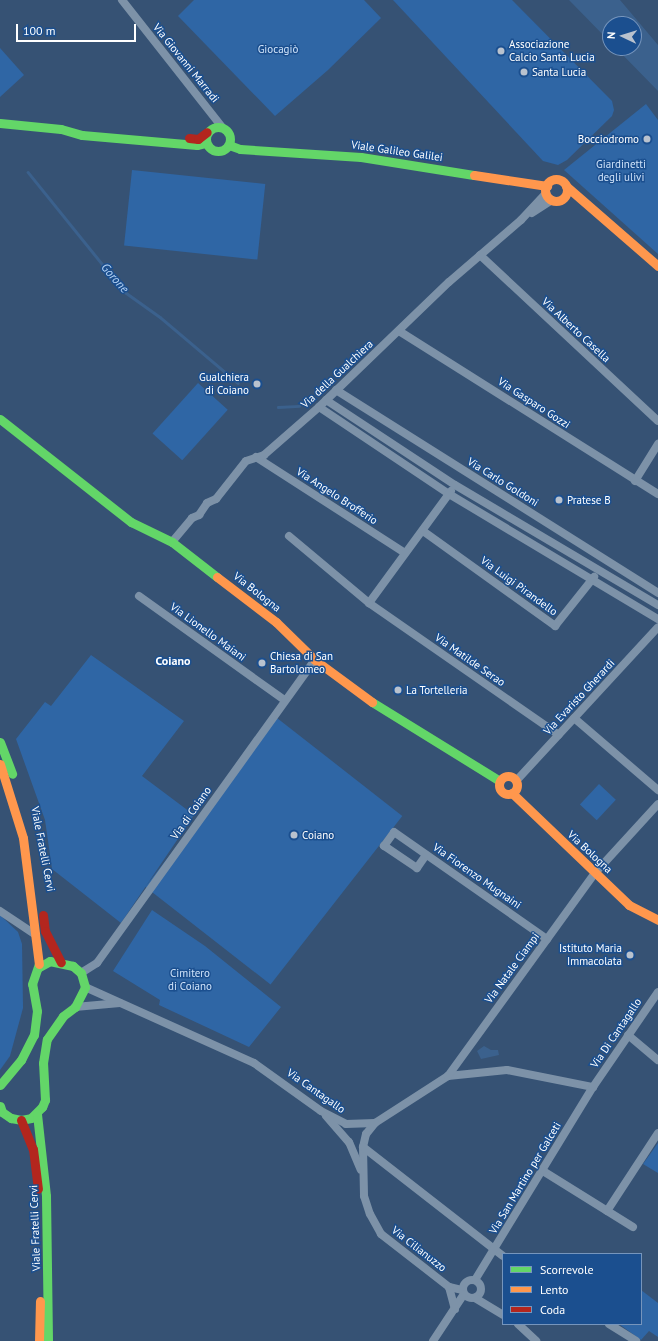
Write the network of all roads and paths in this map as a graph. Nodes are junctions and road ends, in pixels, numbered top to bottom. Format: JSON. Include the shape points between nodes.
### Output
{"nodes":[{"id":1,"x":125,"y":1,"type":"edge"},
{"id":2,"x":0,"y":123,"type":"edge"},
{"id":3,"x":219,"y":125,"type":"junction"},
{"id":4,"x":72,"y":131,"type":"junction"},
{"id":5,"x":207,"y":132,"type":"junction"},
{"id":6,"x":229,"y":135,"type":"junction"},
{"id":7,"x":206,"y":143,"type":"junction"},
{"id":8,"x":229,"y":145,"type":"junction"},
{"id":9,"x":298,"y":152,"type":"junction"},
{"id":10,"x":566,"y":186,"type":"junction"},
{"id":11,"x":549,"y":190,"type":"junction"},
{"id":12,"x":562,"y":199,"type":"junction"},
{"id":13,"x":598,"y":212,"type":"junction"},
{"id":14,"x":480,"y":255,"type":"junction"},
{"id":15,"x":658,"y":266,"type":"edge"},
{"id":16,"x":399,"y":330,"type":"junction"},
{"id":17,"x":336,"y":390,"type":"junction"},
{"id":18,"x":326,"y":400,"type":"junction"},
{"id":19,"x":319,"y":407,"type":"junction"},
{"id":20,"x":0,"y":419,"type":"edge"},
{"id":21,"x":658,"y":421,"type":"edge"},
{"id":22,"x":658,"y":444,"type":"edge"},
{"id":23,"x":256,"y":457,"type":"junction"},
{"id":24,"x":635,"y":480,"type":"junction"},
{"id":25,"x":456,"y":485,"type":"junction"},
{"id":26,"x":449,"y":494,"type":"junction"},
{"id":27,"x":658,"y":494,"type":"edge"},
{"id":28,"x":423,"y":531,"type":"junction"},
{"id":29,"x":289,"y":536,"type":"dead end"},
{"id":30,"x":172,"y":542,"type":"junction"},
{"id":31,"x":405,"y":553,"type":"junction"},
{"id":32,"x":597,"y":571,"type":"junction"},
{"id":33,"x":591,"y":580,"type":"junction"},
{"id":34,"x":658,"y":593,"type":"edge"},
{"id":35,"x":139,"y":596,"type":"dead end"},
{"id":36,"x":369,"y":603,"type":"junction"},
{"id":37,"x":658,"y":605,"type":"edge"},
{"id":38,"x":658,"y":620,"type":"edge"},
{"id":39,"x":658,"y":627,"type":"edge"},
{"id":40,"x":315,"y":660,"type":"junction"},
{"id":41,"x":284,"y":700,"type":"junction"},
{"id":42,"x":574,"y":718,"type":"junction"},
{"id":43,"x":558,"y":735,"type":"junction"},
{"id":44,"x":0,"y":742,"type":"edge"},
{"id":45,"x":0,"y":764,"type":"edge"},
{"id":46,"x":500,"y":781,"type":"junction"},
{"id":47,"x":516,"y":781,"type":"junction"},
{"id":48,"x":658,"y":790,"type":"edge"},
{"id":49,"x":512,"y":793,"type":"junction"},
{"id":50,"x":658,"y":804,"type":"edge"},
{"id":51,"x":426,"y":855,"type":"junction"},
{"id":52,"x":595,"y":873,"type":"junction"},
{"id":53,"x":0,"y":911,"type":"edge"},
{"id":54,"x":658,"y":920,"type":"edge"},
{"id":55,"x":37,"y":936,"type":"junction"},
{"id":56,"x":547,"y":939,"type":"junction"},
{"id":57,"x":61,"y":962,"type":"junction"},
{"id":58,"x":39,"y":967,"type":"junction"},
{"id":59,"x":81,"y":973,"type":"junction"},
{"id":60,"x":85,"y":988,"type":"junction"},
{"id":61,"x":658,"y":992,"type":"edge"},
{"id":62,"x":123,"y":1003,"type":"junction"},
{"id":63,"x":75,"y":1007,"type":"junction"},
{"id":64,"x":628,"y":1035,"type":"junction"},
{"id":65,"x":658,"y":1060,"type":"edge"},
{"id":66,"x":448,"y":1076,"type":"junction"},
{"id":67,"x":0,"y":1085,"type":"edge"},
{"id":68,"x":593,"y":1088,"type":"junction"},
{"id":69,"x":1,"y":1110,"type":"edge"},
{"id":70,"x":321,"y":1111,"type":"junction"},
{"id":71,"x":37,"y":1114,"type":"junction"},
{"id":72,"x":21,"y":1120,"type":"junction"},
{"id":73,"x":375,"y":1123,"type":"junction"},
{"id":74,"x":658,"y":1133,"type":"edge"},
{"id":75,"x":363,"y":1147,"type":"junction"},
{"id":76,"x":543,"y":1171,"type":"junction"},
{"id":77,"x":362,"y":1172,"type":"junction"},
{"id":78,"x":607,"y":1211,"type":"junction"},
{"id":79,"x":633,"y":1227,"type":"dead end"},
{"id":80,"x":494,"y":1250,"type":"junction"},
{"id":81,"x":502,"y":1255,"type":"edge"},
{"id":82,"x":475,"y":1280,"type":"junction"},
{"id":83,"x":449,"y":1287,"type":"junction"},
{"id":84,"x":463,"y":1292,"type":"junction"},
{"id":85,"x":477,"y":1296,"type":"junction"},
{"id":86,"x":454,"y":1309,"type":"junction"},
{"id":87,"x":502,"y":1311,"type":"edge"},
{"id":88,"x":502,"y":1314,"type":"edge"},
{"id":89,"x":519,"y":1325,"type":"edge"},
{"id":90,"x":611,"y":1325,"type":"edge"},
{"id":91,"x":39,"y":1341,"type":"edge"},
{"id":92,"x":48,"y":1341,"type":"edge"},
{"id":93,"x":433,"y":1341,"type":"edge"},
{"id":94,"x":536,"y":1341,"type":"edge"},
{"id":95,"x":636,"y":1341,"type":"edge"}],
"edges":[{"from":1,"to":3,"type":"street","name":"Via Giovanni Marradi"},
{"from":2,"to":4,"type":"main road","name":"Viale Galileo Galilei"},
{"from":3,"to":5,"type":"main road","name":"Viale Galileo Galilei"},
{"from":3,"to":6,"type":"main road","name":"Viale Galileo Galilei"},
{"from":4,"to":5,"type":"main road","name":"Viale Galileo Galilei","via":[[82,129],[198,139]]},
{"from":4,"to":7,"type":"main road","name":"Viale Galileo Galilei","via":[[82,135],[197,145]]},
{"from":5,"to":7,"type":"main road"},
{"from":6,"to":8,"type":"main road"},
{"from":6,"to":9,"type":"main road","name":"Viale Galileo Galilei","via":[[240,141],[289,147]]},
{"from":7,"to":8,"type":"main road","name":"Viale Galileo Galilei","via":[[217,152]]},
{"from":8,"to":9,"type":"main road","name":"Viale Galileo Galilei","via":[[240,149],[288,154]]},
{"from":9,"to":11,"type":"main road","name":"Viale Galileo Galilei","via":[[361,157],[493,176],[528,176]]},
{"from":10,"to":11,"type":"main road","name":"Viale Galileo Galilei","via":[[559,179]]},
{"from":10,"to":12,"type":"main road","via":[[567,192]]},
{"from":10,"to":13,"type":"main road","name":"Viale Galileo Galilei"},
{"from":11,"to":12,"type":"main road","name":"Viale Galileo Galilei"},
{"from":11,"to":14,"type":"street","name":"Via della Gualchiera","via":[[521,220]]},
{"from":12,"to":13,"type":"main road","name":"Viale Galileo Galilei"},
{"from":13,"to":15,"type":"main road","name":"Viale Galileo Galilei"},
{"from":14,"to":16,"type":"street","name":"Via della Gualchiera"},
{"from":14,"to":21,"type":"street","name":"Via Alberto Casella"},
{"from":16,"to":17,"type":"street","name":"Via della Gualchiera"},
{"from":16,"to":24,"type":"street","name":"Via Gasparo Gozzi"},
{"from":17,"to":18,"type":"street","name":"Via della Gualchiera"},
{"from":17,"to":34,"type":"street","name":"Via Carlo Goldoni"},
{"from":18,"to":19,"type":"street","name":"Via della Gualchiera"},
{"from":18,"to":25,"type":"street"},
{"from":19,"to":23,"type":"street","name":"Via della Gualchiera","via":[[264,455]]},
{"from":19,"to":26,"type":"street"},
{"from":20,"to":30,"type":"main road","name":"Via Bologna","via":[[131,522]]},
{"from":22,"to":24,"type":"street"},
{"from":23,"to":30,"type":"street","name":"Via della Gualchiera","via":[[246,461],[216,499],[207,503],[199,515],[192,518]]},
{"from":23,"to":31,"type":"street","name":"Via Angelo Brofferio"},
{"from":24,"to":27,"type":"street","name":"Via Gasparo Gozzi"},
{"from":25,"to":26,"type":"street"},
{"from":25,"to":32,"type":"street"},
{"from":26,"to":28,"type":"street"},
{"from":26,"to":33,"type":"street"},
{"from":28,"to":31,"type":"street"},
{"from":28,"to":33,"type":"street","name":"Via Luigi Pirandello","via":[[555,626]]},
{"from":29,"to":36,"type":"street","name":"Via Matilde Serao"},
{"from":30,"to":40,"type":"main road","name":"Via Bologna","via":[[276,622]]},
{"from":31,"to":36,"type":"street"},
{"from":32,"to":33,"type":"street"},
{"from":32,"to":37,"type":"street"},
{"from":33,"to":38,"type":"street"},
{"from":35,"to":41,"type":"street","name":"Via Lionello Maiani"},
{"from":36,"to":43,"type":"street","name":"Via Matilde Serao"},
{"from":39,"to":42,"type":"street","name":"Via Evaristo Gherardi"},
{"from":40,"to":41,"type":"street","name":"Via di Coiano"},
{"from":40,"to":46,"type":"main road","name":"Via Bologna","via":[[388,714]]},
{"from":41,"to":59,"type":"street","name":"Via di Coiano","via":[[97,963]]},
{"from":42,"to":43,"type":"street","name":"Via Evaristo Gherardi"},
{"from":42,"to":48,"type":"street"},
{"from":43,"to":47,"type":"street","name":"Via Evaristo Gherardi"},
{"from":44,"to":57,"type":"main road","name":"Viale Fratelli Cervi","via":[[22,804],[38,875],[45,931]]},
{"from":45,"to":55,"type":"main road","name":"Viale Fratelli Cervi","via":[[23,838]]},
{"from":46,"to":47,"type":"main road","via":[[508,776]]},
{"from":46,"to":49,"type":"main road","name":"Via Bologna","via":[[501,790],[506,794]]},
{"from":47,"to":49,"type":"main road"},
{"from":49,"to":52,"type":"main road","name":"Via Bologna"},
{"from":50,"to":52,"type":"street","name":"Via Natale Ciampi"},
{"from":51,"to":51,"type":"street","name":"Via Fiorenzo Mugnaini","via":[[417,868],[384,846],[394,832]]},
{"from":51,"to":56,"type":"street","name":"Via Fiorenzo Mugnaini"},
{"from":52,"to":54,"type":"main road","name":"Via Bologna","via":[[629,905]]},
{"from":52,"to":56,"type":"street","name":"Via Natale Ciampi"},
{"from":53,"to":55,"type":"street"},
{"from":55,"to":58,"type":"main road","name":"Viale Fratelli Cervi"},
{"from":56,"to":66,"type":"street","name":"Via Natale Ciampi"},
{"from":57,"to":58,"type":"main road","via":[[50,962]]},
{"from":57,"to":59,"type":"main road"},
{"from":58,"to":67,"type":"main road","name":"Viale Fratelli Cervi","via":[[32,984],[37,1011],[34,1036],[21,1060]]},
{"from":59,"to":60,"type":"main road"},
{"from":60,"to":62,"type":"street","name":"Via Cantagallo"},
{"from":60,"to":63,"type":"main road","name":"Viale Fratelli Cervi"},
{"from":61,"to":64,"type":"street","name":"Via Di Cantagallo"},
{"from":62,"to":63,"type":"street","name":"Via Cantagallo"},
{"from":62,"to":70,"type":"street","name":"Via Cantagallo","via":[[254,1063]]},
{"from":63,"to":71,"type":"main road","name":"Viale Fratelli Cervi","via":[[63,1016],[47,1039],[43,1063],[45,1100]]},
{"from":64,"to":65,"type":"street"},
{"from":64,"to":68,"type":"street","name":"Via Di Cantagallo"},
{"from":66,"to":68,"type":"street","via":[[507,1070]]},
{"from":66,"to":73,"type":"street"},
{"from":68,"to":76,"type":"street","name":"Via San Martino per Galceti"},
{"from":69,"to":72,"type":"main road","via":[[11,1118]]},
{"from":70,"to":73,"type":"street","name":"Via Cantagallo","via":[[346,1124]]},
{"from":70,"to":77,"type":"street","via":[[348,1142]]},
{"from":71,"to":72,"type":"main road"},
{"from":71,"to":92,"type":"main road","name":"Viale Fratelli Cervi","via":[[46,1196]]},
{"from":72,"to":91,"type":"main road","name":"Viale Fratelli Cervi","via":[[33,1149],[38,1194]]},
{"from":73,"to":75,"type":"street","name":"Via Cilianuzzo","via":[[366,1134]]},
{"from":74,"to":78,"type":"street"},
{"from":75,"to":77,"type":"street","name":"Via Cilianuzzo"},
{"from":75,"to":80,"type":"street"},
{"from":76,"to":78,"type":"street"},
{"from":76,"to":80,"type":"street","name":"Via San Martino per Galceti"},
{"from":77,"to":83,"type":"street","name":"Via Cilianuzzo","via":[[364,1196],[381,1234]]},
{"from":78,"to":79,"type":"street"},
{"from":80,"to":81,"type":"street"},
{"from":80,"to":82,"type":"street","name":"Via San Martino per Galceti"},
{"from":82,"to":84,"type":"street","via":[[466,1282]]},
{"from":82,"to":85,"type":"street","via":[[480,1286]]},
{"from":83,"to":84,"type":"street","name":"Via Cilianuzzo"},
{"from":83,"to":86,"type":"street"},
{"from":84,"to":85,"type":"street","name":"Via Cilianuzzo"},
{"from":84,"to":86,"type":"street"},
{"from":85,"to":87,"type":"street","name":"Via Cilianuzzo"},
{"from":85,"to":88,"type":"street","name":"Via Cilianuzzo"},
{"from":86,"to":93,"type":"street"},
{"from":89,"to":94,"type":"street"},
{"from":90,"to":95,"type":"street"}]}
